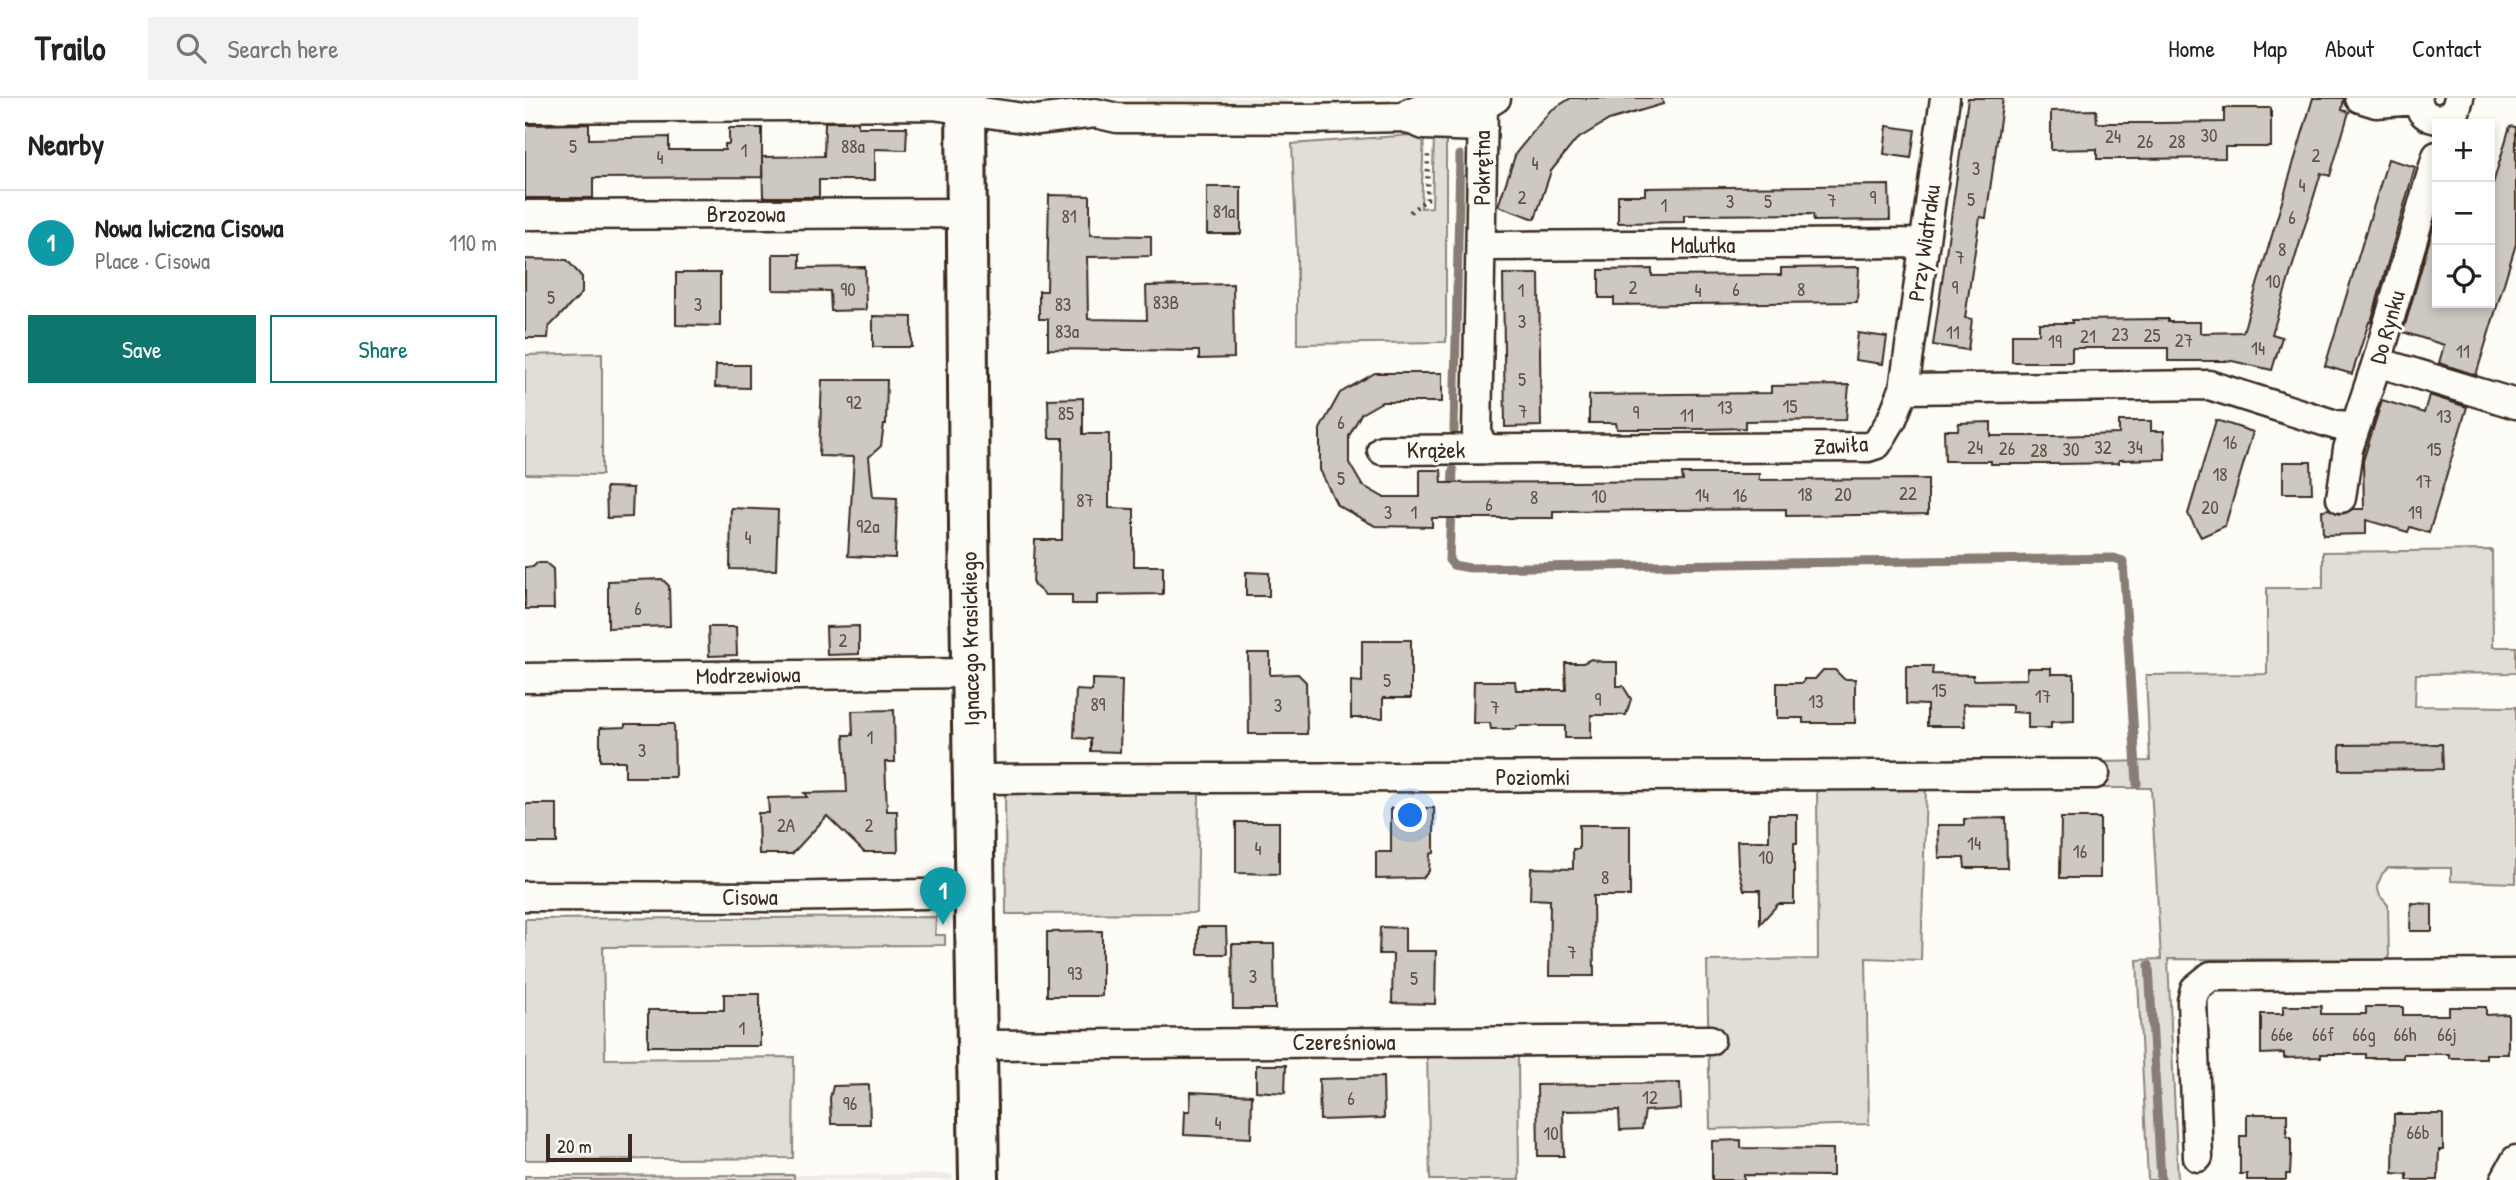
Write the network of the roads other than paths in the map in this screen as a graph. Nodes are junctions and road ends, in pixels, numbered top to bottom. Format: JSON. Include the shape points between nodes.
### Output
{"nodes":[{"id":1,"x":1945,"y":98,"type":"edge"},
{"id":2,"x":2360,"y":98,"type":"edge"},
{"id":3,"x":2417,"y":99,"type":"edge"},
{"id":4,"x":966,"y":104,"type":"edge"},
{"id":5,"x":525,"y":108,"type":"edge"},
{"id":6,"x":1487,"y":110,"type":"edge"},
{"id":7,"x":2451,"y":113,"type":"edge"},
{"id":8,"x":2432,"y":173,"type":"edge"},
{"id":9,"x":967,"y":214,"type":"junction"},
{"id":10,"x":525,"y":215,"type":"edge"},
{"id":11,"x":1923,"y":243,"type":"junction"},
{"id":12,"x":1482,"y":246,"type":"junction"},
{"id":13,"x":2377,"y":362,"type":"junction"},
{"id":14,"x":1904,"y":388,"type":"junction"},
{"id":15,"x":2516,"y":404,"type":"edge"},
{"id":16,"x":2358,"y":420,"type":"junction"},
{"id":17,"x":1382,"y":450,"type":"dead end"},
{"id":18,"x":1490,"y":450,"type":"junction"},
{"id":19,"x":2340,"y":498,"type":"dead end"},
{"id":20,"x":971,"y":673,"type":"junction"},
{"id":21,"x":525,"y":678,"type":"edge"},
{"id":22,"x":2095,"y":774,"type":"dead end"},
{"id":23,"x":972,"y":779,"type":"junction"},
{"id":24,"x":974,"y":894,"type":"junction"},
{"id":25,"x":525,"y":896,"type":"edge"},
{"id":26,"x":2516,"y":974,"type":"edge"},
{"id":27,"x":1710,"y":1040,"type":"dead end"},
{"id":28,"x":977,"y":1045,"type":"junction"},
{"id":29,"x":2198,"y":1157,"type":"dead end"},
{"id":30,"x":2516,"y":1160,"type":"edge"},
{"id":31,"x":979,"y":1180,"type":"edge"},
{"id":32,"x":2505,"y":1180,"type":"edge"}],
"edges":[{"from":1,"to":11,"type":"street","name":"Przy Wiatraku"},
{"from":2,"to":3,"type":"street","via":[[2376,103]]},
{"from":3,"to":7,"type":"street","via":[[2419,108],[2433,119]]},
{"from":4,"to":5,"type":"street"},
{"from":4,"to":6,"type":"street","via":[[1037,120],[1095,113],[1117,118],[1404,117],[1424,125]]},
{"from":4,"to":9,"type":"street","name":"Ignacego Krasickiego"},
{"from":6,"to":12,"type":"street","name":"Pokrętna"},
{"from":8,"to":13,"type":"street","name":"Do Rynku"},
{"from":9,"to":10,"type":"street","name":"Brzozowa"},
{"from":9,"to":20,"type":"street","name":"Ignacego Krasickiego"},
{"from":11,"to":12,"type":"street","name":"Malutka"},
{"from":11,"to":14,"type":"street","name":"Przy Wiatraku"},
{"from":12,"to":18,"type":"street","via":[[1477,434]]},
{"from":13,"to":15,"type":"street"},
{"from":13,"to":16,"type":"street","name":"Do Rynku"},
{"from":14,"to":16,"type":"street","via":[[2210,385],[2336,425],[2350,426]]},
{"from":14,"to":18,"type":"street","name":"Zawiła","via":[[1882,438],[1868,447]]},
{"from":16,"to":19,"type":"street","name":"Do Rynku"},
{"from":17,"to":18,"type":"street","name":"Krążek"},
{"from":20,"to":21,"type":"street","name":"Modrzewiowa"},
{"from":20,"to":23,"type":"street","name":"Ignacego Krasickiego"},
{"from":22,"to":23,"type":"street","name":"Poziomki"},
{"from":23,"to":24,"type":"street","name":"Ignacego Krasickiego"},
{"from":24,"to":25,"type":"street","name":"Cisowa"},
{"from":24,"to":28,"type":"street","name":"Ignacego Krasickiego"},
{"from":26,"to":29,"type":"street","via":[[2211,976],[2195,989],[2191,1010]]},
{"from":27,"to":28,"type":"street","name":"Czereśniowa"},
{"from":28,"to":31,"type":"street","name":"Ignacego Krasickiego"},
{"from":30,"to":32,"type":"street"}]}
